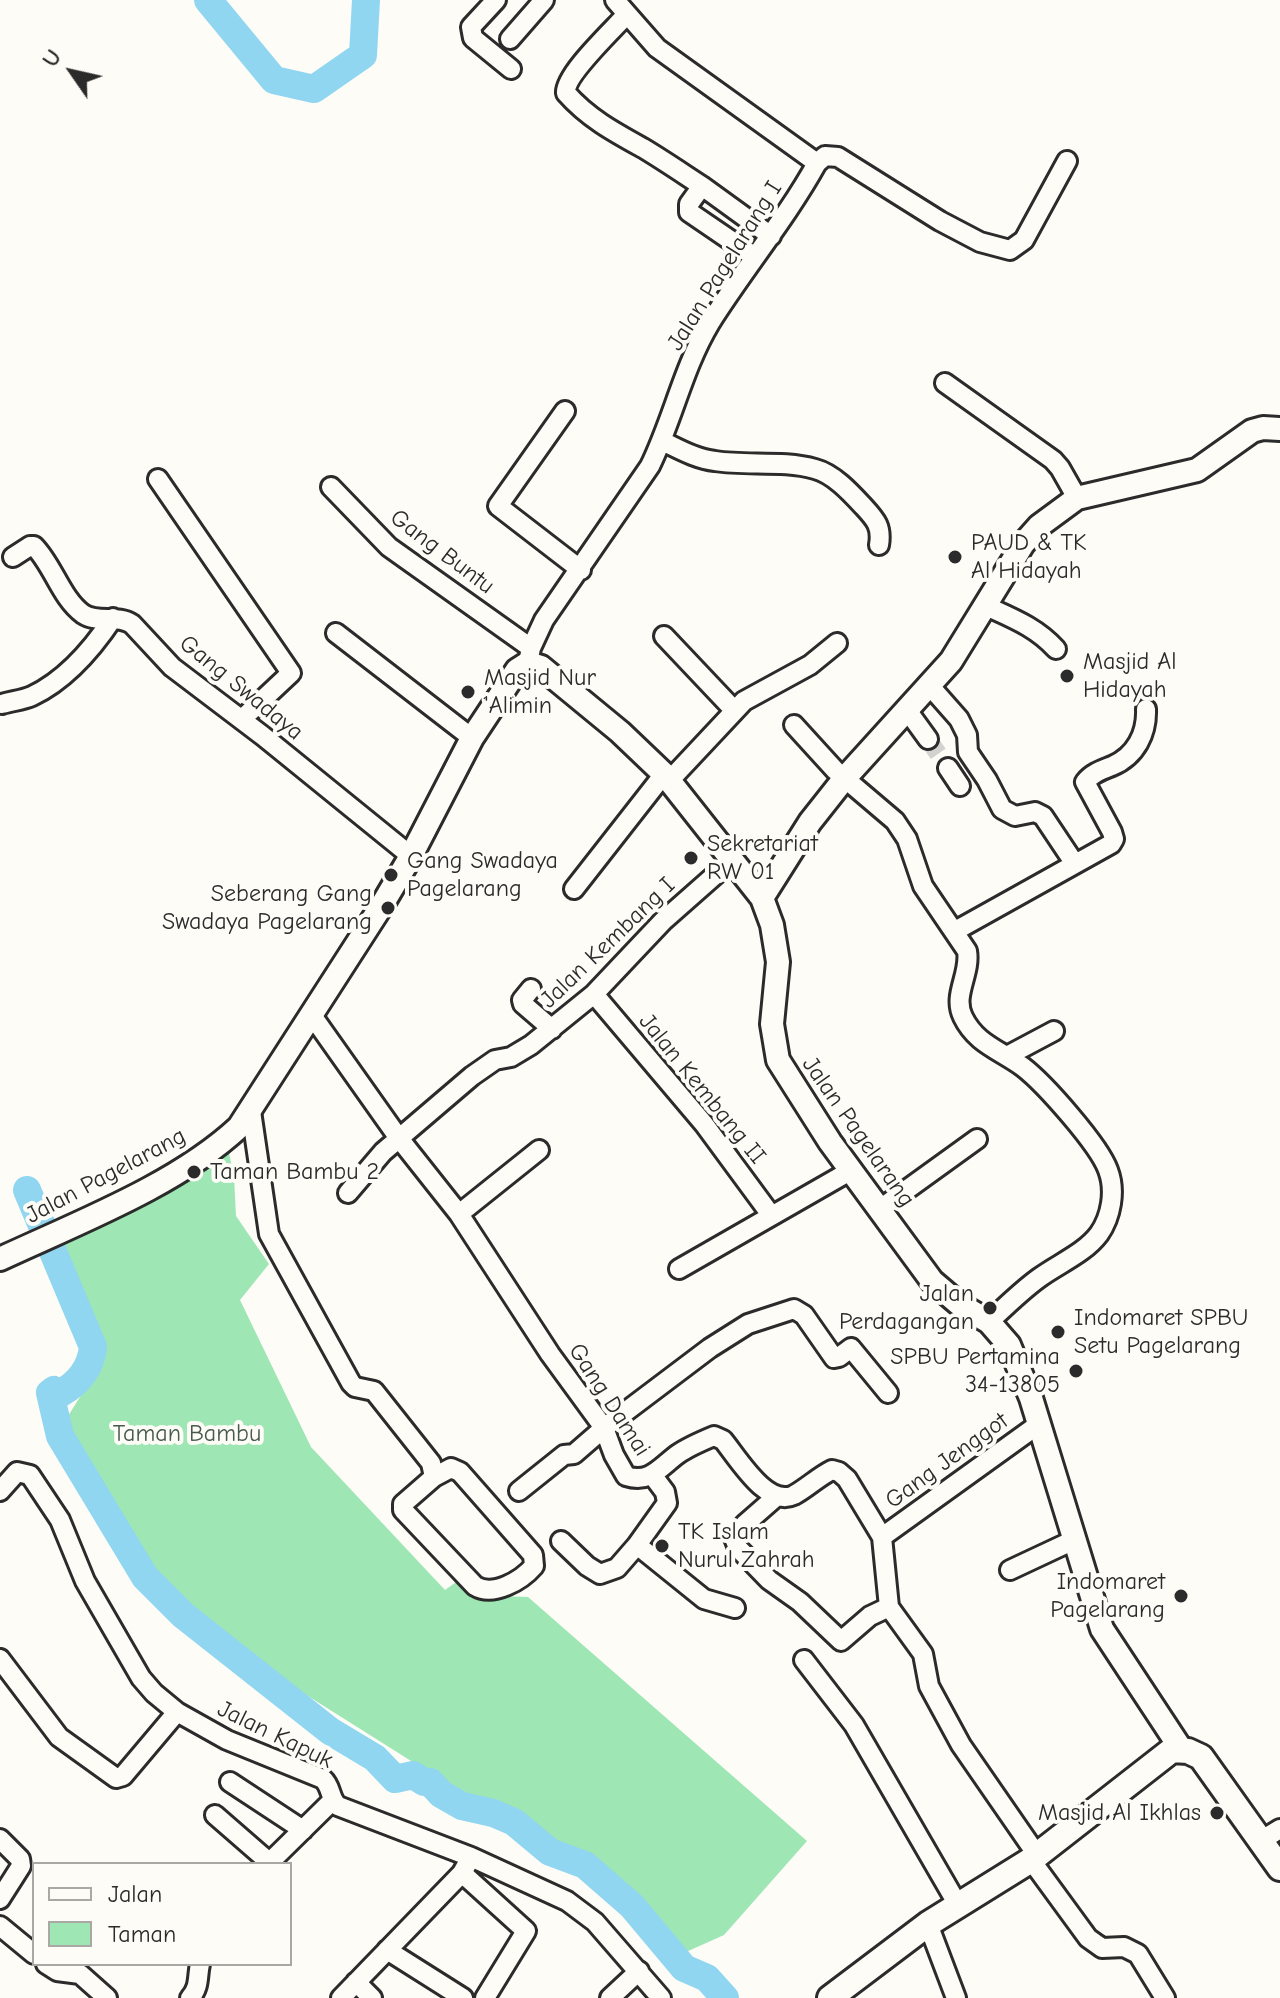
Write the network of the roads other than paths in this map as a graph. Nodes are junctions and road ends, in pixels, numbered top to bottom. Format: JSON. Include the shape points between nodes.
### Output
{"nodes":[{"id":1,"x":496,"y":0,"type":"edge"},
{"id":2,"x":544,"y":0,"type":"edge"},
{"id":3,"x":621,"y":7,"type":"edge"},
{"id":4,"x":510,"y":39,"type":"dead end"},
{"id":5,"x":511,"y":69,"type":"dead end"},
{"id":6,"x":1067,"y":161,"type":"dead end"},
{"id":7,"x":817,"y":163,"type":"junction"},
{"id":8,"x":702,"y":186,"type":"junction"},
{"id":9,"x":771,"y":236,"type":"junction"},
{"id":10,"x":755,"y":257,"type":"junction"},
{"id":11,"x":945,"y":383,"type":"dead end"},
{"id":12,"x":565,"y":411,"type":"dead end"},
{"id":13,"x":1280,"y":429,"type":"edge"},
{"id":14,"x":662,"y":441,"type":"junction"},
{"id":15,"x":158,"y":479,"type":"dead end"},
{"id":16,"x":331,"y":487,"type":"dead end"},
{"id":17,"x":1077,"y":498,"type":"junction"},
{"id":18,"x":879,"y":545,"type":"dead end"},
{"id":19,"x":13,"y":557,"type":"dead end"},
{"id":20,"x":581,"y":570,"type":"junction"},
{"id":21,"x":986,"y":606,"type":"junction"},
{"id":22,"x":113,"y":618,"type":"junction"},
{"id":23,"x":336,"y":633,"type":"dead end"},
{"id":24,"x":664,"y":636,"type":"dead end"},
{"id":25,"x":837,"y":643,"type":"dead end"},
{"id":26,"x":1056,"y":649,"type":"dead end"},
{"id":27,"x":530,"y":655,"type":"junction"},
{"id":28,"x":929,"y":685,"type":"junction"},
{"id":29,"x":2,"y":704,"type":"dead end"},
{"id":30,"x":1146,"y":709,"type":"dead end"},
{"id":31,"x":734,"y":710,"type":"junction"},
{"id":32,"x":907,"y":710,"type":"junction"},
{"id":33,"x":242,"y":719,"type":"junction"},
{"id":34,"x":794,"y":725,"type":"dead end"},
{"id":35,"x":472,"y":738,"type":"junction"},
{"id":36,"x":928,"y":739,"type":"tunnel mouth"},
{"id":37,"x":948,"y":768,"type":"tunnel mouth"},
{"id":38,"x":667,"y":778,"type":"junction"},
{"id":39,"x":844,"y":779,"type":"junction"},
{"id":40,"x":960,"y":786,"type":"dead end"},
{"id":41,"x":411,"y":856,"type":"junction"},
{"id":42,"x":731,"y":861,"type":"junction"},
{"id":43,"x":1075,"y":864,"type":"junction"},
{"id":44,"x":574,"y":889,"type":"dead end"},
{"id":45,"x":762,"y":898,"type":"junction"},
{"id":46,"x":955,"y":931,"type":"junction"},
{"id":47,"x":531,"y":989,"type":"dead end"},
{"id":48,"x":594,"y":994,"type":"junction"},
{"id":49,"x":311,"y":1014,"type":"junction"},
{"id":50,"x":552,"y":1029,"type":"junction"},
{"id":51,"x":1054,"y":1031,"type":"dead end"},
{"id":52,"x":1007,"y":1056,"type":"junction"},
{"id":53,"x":251,"y":1111,"type":"junction"},
{"id":54,"x":398,"y":1137,"type":"junction"},
{"id":55,"x":977,"y":1139,"type":"dead end"},
{"id":56,"x":539,"y":1150,"type":"dead end"},
{"id":57,"x":850,"y":1171,"type":"junction"},
{"id":58,"x":348,"y":1193,"type":"dead end"},
{"id":59,"x":880,"y":1209,"type":"junction"},
{"id":60,"x":459,"y":1214,"type":"junction"},
{"id":61,"x":771,"y":1215,"type":"junction"},
{"id":62,"x":0,"y":1259,"type":"edge"},
{"id":63,"x":679,"y":1269,"type":"dead end"},
{"id":64,"x":989,"y":1322,"type":"junction"},
{"id":65,"x":888,"y":1393,"type":"dead end"},
{"id":66,"x":1039,"y":1424,"type":"junction"},
{"id":67,"x":604,"y":1428,"type":"junction"},
{"id":68,"x":653,"y":1476,"type":"junction"},
{"id":69,"x":434,"y":1477,"type":"junction"},
{"id":70,"x":3,"y":1478,"type":"edge"},
{"id":71,"x":519,"y":1491,"type":"dead end"},
{"id":72,"x":777,"y":1496,"type":"junction"},
{"id":73,"x":882,"y":1537,"type":"junction"},
{"id":74,"x":1074,"y":1540,"type":"junction"},
{"id":75,"x":561,"y":1541,"type":"dead end"},
{"id":76,"x":637,"y":1545,"type":"junction"},
{"id":77,"x":1010,"y":1570,"type":"dead end"},
{"id":78,"x":889,"y":1607,"type":"junction"},
{"id":79,"x":735,"y":1608,"type":"dead end"},
{"id":80,"x":0,"y":1659,"type":"edge"},
{"id":81,"x":804,"y":1660,"type":"dead end"},
{"id":82,"x":177,"y":1712,"type":"junction"},
{"id":83,"x":1181,"y":1749,"type":"junction"},
{"id":84,"x":230,"y":1782,"type":"dead end"},
{"id":85,"x":332,"y":1801,"type":"junction"},
{"id":86,"x":215,"y":1815,"type":"dead end"},
{"id":87,"x":303,"y":1830,"type":"junction"},
{"id":88,"x":1271,"y":1834,"type":"edge"},
{"id":89,"x":0,"y":1839,"type":"edge"},
{"id":90,"x":1034,"y":1858,"type":"junction"},
{"id":91,"x":267,"y":1862,"type":"edge"},
{"id":92,"x":269,"y":1862,"type":"edge"},
{"id":93,"x":467,"y":1865,"type":"junction"},
{"id":94,"x":1280,"y":1868,"type":"edge"},
{"id":95,"x":0,"y":1899,"type":"edge"},
{"id":96,"x":958,"y":1905,"type":"junction"},
{"id":97,"x":928,"y":1924,"type":"junction"},
{"id":98,"x":0,"y":1926,"type":"edge"},
{"id":99,"x":387,"y":1950,"type":"junction"},
{"id":100,"x":32,"y":1952,"type":"edge"},
{"id":101,"x":49,"y":1966,"type":"edge"},
{"id":102,"x":200,"y":1966,"type":"edge"},
{"id":103,"x":639,"y":1971,"type":"junction"},
{"id":104,"x":356,"y":1982,"type":"junction"},
{"id":105,"x":107,"y":1998,"type":"edge"},
{"id":106,"x":190,"y":1998,"type":"edge"},
{"id":107,"x":341,"y":1998,"type":"edge"},
{"id":108,"x":372,"y":1998,"type":"edge"},
{"id":109,"x":463,"y":1998,"type":"edge"},
{"id":110,"x":485,"y":1998,"type":"edge"},
{"id":111,"x":610,"y":1998,"type":"edge"},
{"id":112,"x":661,"y":1998,"type":"edge"},
{"id":113,"x":830,"y":1998,"type":"edge"},
{"id":114,"x":956,"y":1998,"type":"edge"},
{"id":115,"x":1165,"y":1998,"type":"edge"}],
"edges":[{"from":1,"to":5,"type":"street","via":[[470,32]]},
{"from":2,"to":4,"type":"street"},
{"from":3,"to":7,"type":"street","via":[[657,48]]},
{"from":3,"to":8,"type":"street","via":[[567,83],[566,93],[604,127]]},
{"from":6,"to":7,"type":"street","via":[[1024,240],[1010,250],[980,242],[940,221],[838,157],[825,156]]},
{"from":7,"to":9,"type":"street","name":"Jalan Pagelarang I"},
{"from":8,"to":9,"type":"street"},
{"from":8,"to":10,"type":"street","via":[[689,212]]},
{"from":9,"to":10,"type":"street","name":"Jalan Pagelarang I"},
{"from":10,"to":14,"type":"street","name":"Jalan Pagelarang I","via":[[692,357]]},
{"from":11,"to":17,"type":"street","via":[[1053,460]]},
{"from":12,"to":20,"type":"street","via":[[498,506]]},
{"from":13,"to":17,"type":"street","via":[[1252,431],[1197,470]]},
{"from":14,"to":18,"type":"street","via":[[714,461],[815,469],[852,494],[877,521]]},
{"from":14,"to":20,"type":"street","name":"Jalan Pagelarang I"},
{"from":15,"to":33,"type":"street","via":[[291,673]]},
{"from":16,"to":27,"type":"street","name":"Gang Buntu","via":[[389,547]]},
{"from":17,"to":21,"type":"street","via":[[1023,544]]},
{"from":19,"to":22,"type":"street","name":"Gang Swadaya","via":[[34,546],[79,610],[95,619]]},
{"from":20,"to":27,"type":"street","name":"Jalan Pagelarang I","via":[[544,620]]},
{"from":21,"to":26,"type":"street","via":[[1029,625]]},
{"from":21,"to":28,"type":"street"},
{"from":22,"to":29,"type":"street","via":[[85,656],[64,673],[33,695]]},
{"from":22,"to":33,"type":"street","name":"Gang Swadaya","via":[[132,624],[172,667]]},
{"from":23,"to":35,"type":"street"},
{"from":24,"to":31,"type":"street"},
{"from":25,"to":31,"type":"street"},
{"from":27,"to":35,"type":"street","name":"Jalan Pagelarang"},
{"from":27,"to":38,"type":"street","name":"Jalan Pagelarang"},
{"from":28,"to":32,"type":"street"},
{"from":28,"to":43,"type":"street","via":[[959,719],[967,750],[1002,809],[1015,816],[1043,816]]},
{"from":30,"to":43,"type":"street","via":[[1142,739],[1134,749],[1086,780],[1114,839]]},
{"from":31,"to":38,"type":"street"},
{"from":32,"to":36,"type":"street"},
{"from":32,"to":39,"type":"street"},
{"from":33,"to":41,"type":"street","name":"Gang Swadaya"},
{"from":34,"to":39,"type":"street"},
{"from":35,"to":41,"type":"street","name":"Jalan Pagelarang"},
{"from":37,"to":40,"type":"street"},
{"from":38,"to":42,"type":"street","name":"Jalan Pagelarang"},
{"from":38,"to":44,"type":"street"},
{"from":39,"to":45,"type":"street"},
{"from":39,"to":46,"type":"street","via":[[895,821],[923,886]]},
{"from":41,"to":49,"type":"street","name":"Jalan Pagelarang"},
{"from":42,"to":45,"type":"street","name":"Jalan Pagelarang"},
{"from":42,"to":48,"type":"street","name":"Jalan Kembang I","via":[[663,921]]},
{"from":43,"to":46,"type":"street"},
{"from":45,"to":57,"type":"street","name":"Jalan Pagelarang","via":[[777,953],[772,1035],[778,1060]]},
{"from":46,"to":52,"type":"street","via":[[968,958],[959,998],[962,1016],[972,1033]]},
{"from":47,"to":50,"type":"street","via":[[523,1004]]},
{"from":48,"to":50,"type":"street","name":"Jalan Kembang I"},
{"from":48,"to":61,"type":"street","name":"Jalan Kembang II","via":[[704,1124]]},
{"from":49,"to":53,"type":"street","name":"Jalan Pagelarang"},
{"from":49,"to":54,"type":"street","name":"Gang Damai"},
{"from":50,"to":54,"type":"street","name":"Jalan Kembang I","via":[[472,1076]]},
{"from":51,"to":52,"type":"street"},
{"from":52,"to":64,"type":"street","via":[[1055,1097],[1081,1131],[1108,1169],[1111,1195],[1109,1217],[1095,1239],[1041,1276]]},
{"from":53,"to":62,"type":"street","name":"Jalan Pagelarang","via":[[210,1151],[128,1199]]},
{"from":53,"to":69,"type":"street","via":[[274,1248],[351,1383],[374,1391],[431,1463]]},
{"from":54,"to":58,"type":"street","name":"Jalan Kembang I"},
{"from":54,"to":60,"type":"street","name":"Gang Damai"},
{"from":55,"to":59,"type":"street"},
{"from":56,"to":60,"type":"street"},
{"from":57,"to":59,"type":"street","name":"Jalan Pagelarang"},
{"from":57,"to":61,"type":"street"},
{"from":59,"to":64,"type":"street","name":"Jalan Pagelarang","via":[[932,1281]]},
{"from":60,"to":67,"type":"street","name":"Gang Damai"},
{"from":61,"to":63,"type":"street"},
{"from":64,"to":66,"type":"street","name":"Jalan Pagelarang","via":[[1009,1345]]},
{"from":65,"to":67,"type":"street","via":[[851,1348],[832,1357],[794,1309],[748,1324]]},
{"from":66,"to":73,"type":"street","name":"Gang Jenggot"},
{"from":66,"to":74,"type":"street","name":"Jalan Pagelarang"},
{"from":67,"to":68,"type":"street","name":"Gang Damai","via":[[626,1476]]},
{"from":67,"to":71,"type":"street"},
{"from":68,"to":72,"type":"street","name":"Gang Damai","via":[[679,1454],[719,1436],[762,1487]]},
{"from":68,"to":76,"type":"street","via":[[667,1503]]},
{"from":69,"to":69,"type":"street","via":[[407,1498],[403,1510],[475,1586],[491,1592],[534,1566],[533,1555],[460,1472],[451,1468]]},
{"from":70,"to":82,"type":"street","name":"Jalan Kapuk","via":[[21,1471],[30,1475],[60,1520],[85,1581],[141,1678]]},
{"from":72,"to":73,"type":"street","via":[[790,1497],[835,1470],[851,1484]]},
{"from":72,"to":78,"type":"street","via":[[734,1538],[769,1580],[841,1641]]},
{"from":73,"to":78,"type":"street"},
{"from":74,"to":77,"type":"street"},
{"from":74,"to":83,"type":"street","name":"Jalan Pagelarang","via":[[1102,1629]]},
{"from":75,"to":76,"type":"street","via":[[600,1574],[617,1568]]},
{"from":76,"to":79,"type":"street","via":[[704,1599]]},
{"from":78,"to":90,"type":"street","via":[[923,1654],[929,1686],[961,1745]]},
{"from":80,"to":82,"type":"street","via":[[59,1737],[116,1778]]},
{"from":81,"to":96,"type":"street","via":[[854,1725]]},
{"from":82,"to":85,"type":"street","name":"Jalan Kapuk","via":[[227,1740],[323,1779]]},
{"from":83,"to":88,"type":"main road","via":[[1201,1757]]},
{"from":83,"to":90,"type":"main road","via":[[1163,1755]]},
{"from":84,"to":87,"type":"street"},
{"from":85,"to":87,"type":"street"},
{"from":85,"to":93,"type":"street","name":"Jalan Kapuk"},
{"from":86,"to":91,"type":"street"},
{"from":87,"to":92,"type":"street"},
{"from":88,"to":94,"type":"main road"},
{"from":89,"to":95,"type":"street","via":[[21,1866]]},
{"from":90,"to":96,"type":"main road"},
{"from":90,"to":115,"type":"street","via":[[1088,1938],[1102,1948],[1124,1947],[1138,1954]]},
{"from":93,"to":99,"type":"street"},
{"from":93,"to":103,"type":"street","name":"Jalan Kapuk","via":[[567,1901],[595,1922]]},
{"from":93,"to":110,"type":"street","via":[[526,1931]]},
{"from":96,"to":97,"type":"main road"},
{"from":97,"to":113,"type":"main road"},
{"from":97,"to":114,"type":"street"},
{"from":98,"to":100,"type":"street"},
{"from":99,"to":104,"type":"street"},
{"from":99,"to":109,"type":"street"},
{"from":101,"to":105,"type":"street","via":[[80,1974]]},
{"from":102,"to":106,"type":"street"},
{"from":103,"to":111,"type":"street"},
{"from":103,"to":112,"type":"street","name":"Jalan Kapuk"},
{"from":104,"to":107,"type":"street"},
{"from":104,"to":108,"type":"street"}]}
